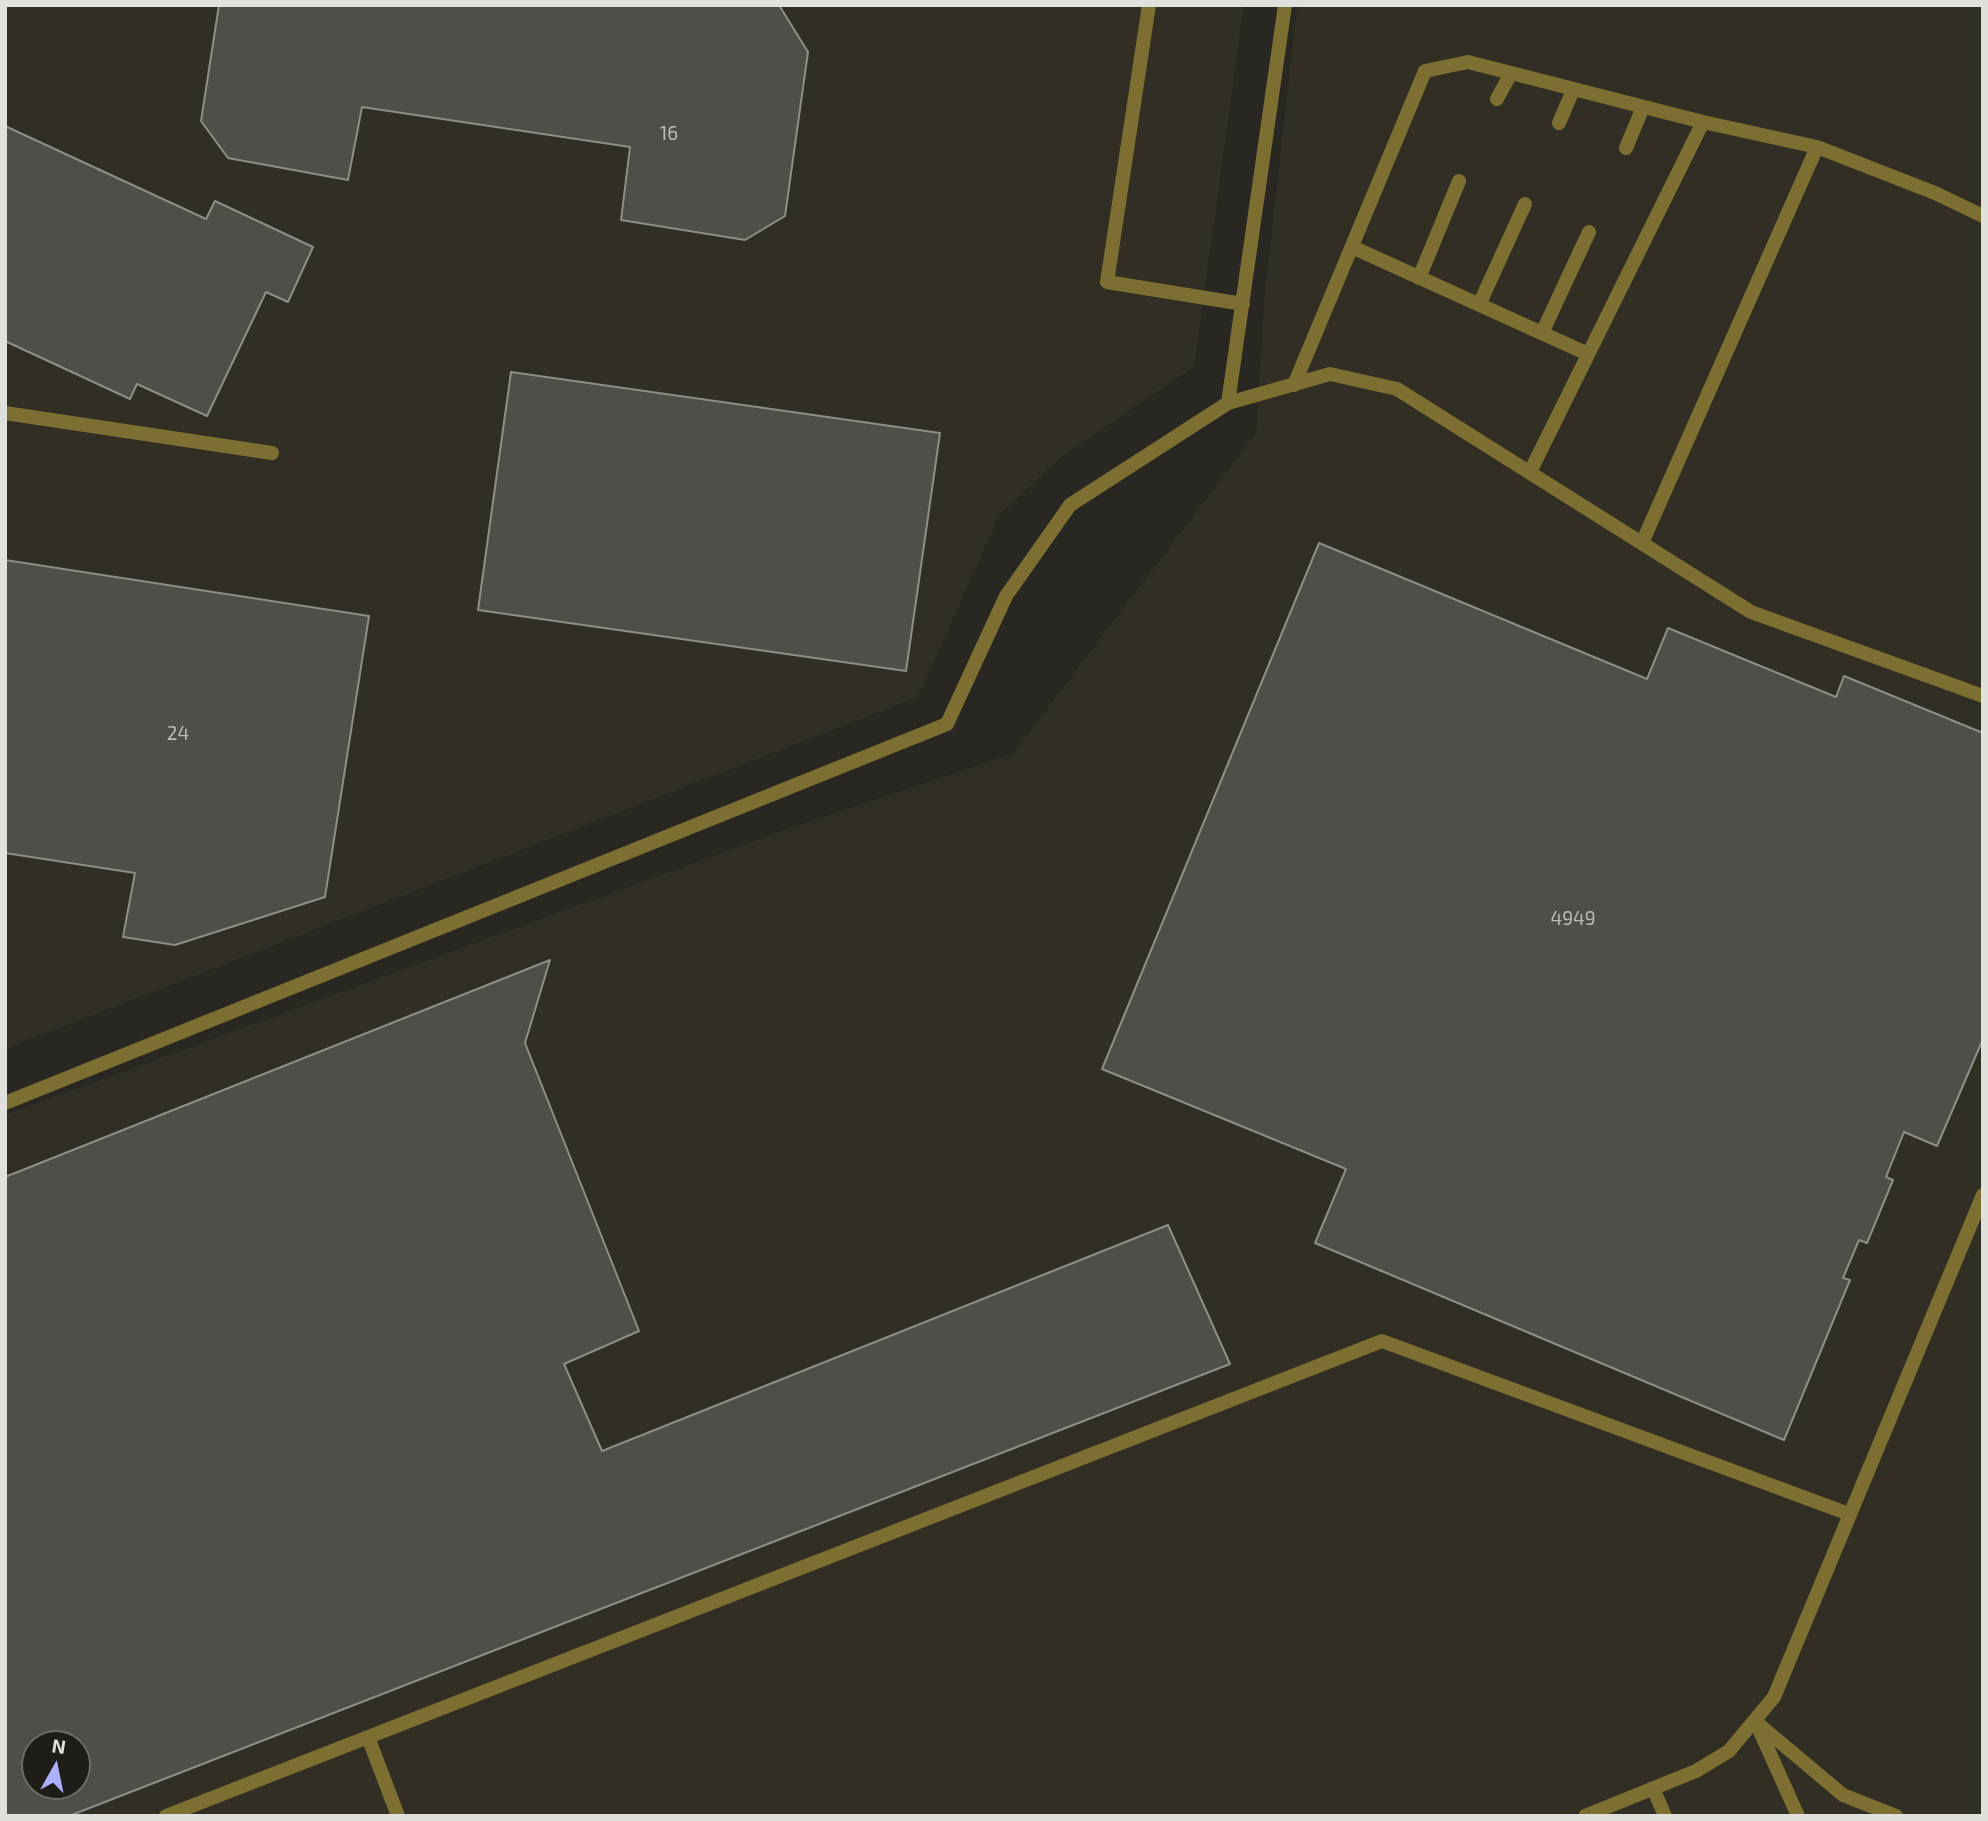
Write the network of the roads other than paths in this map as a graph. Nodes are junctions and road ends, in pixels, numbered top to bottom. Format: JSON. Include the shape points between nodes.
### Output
{"nodes":[{"id":1,"x":1149,"y":5,"type":"edge"},
{"id":2,"x":1285,"y":5,"type":"edge"},
{"id":3,"x":1511,"y":73,"type":"junction"},
{"id":4,"x":1573,"y":90,"type":"junction"},
{"id":5,"x":1497,"y":99,"type":"dead end"},
{"id":6,"x":1643,"y":107,"type":"junction"},
{"id":7,"x":1703,"y":122,"type":"junction"},
{"id":8,"x":1559,"y":123,"type":"dead end"},
{"id":9,"x":1817,"y":147,"type":"junction"},
{"id":10,"x":1626,"y":148,"type":"dead end"},
{"id":11,"x":1459,"y":181,"type":"dead end"},
{"id":12,"x":1525,"y":204,"type":"dead end"},
{"id":13,"x":1983,"y":216,"type":"edge"},
{"id":14,"x":1589,"y":232,"type":"dead end"},
{"id":15,"x":1352,"y":247,"type":"junction"},
{"id":16,"x":1419,"y":278,"type":"junction"},
{"id":17,"x":1242,"y":304,"type":"junction"},
{"id":18,"x":1479,"y":304,"type":"junction"},
{"id":19,"x":1542,"y":333,"type":"junction"},
{"id":20,"x":1588,"y":354,"type":"junction"},
{"id":21,"x":1294,"y":385,"type":"junction"},
{"id":22,"x":1228,"y":403,"type":"junction"},
{"id":23,"x":5,"y":413,"type":"edge"},
{"id":24,"x":272,"y":453,"type":"dead end"},
{"id":25,"x":1530,"y":472,"type":"junction"},
{"id":26,"x":1642,"y":544,"type":"junction"},
{"id":27,"x":1983,"y":696,"type":"edge"},
{"id":28,"x":5,"y":1103,"type":"edge"},
{"id":29,"x":1983,"y":1195,"type":"edge"},
{"id":30,"x":1849,"y":1514,"type":"junction"},
{"id":31,"x":1756,"y":1722,"type":"junction"},
{"id":32,"x":368,"y":1737,"type":"junction"},
{"id":33,"x":1653,"y":1788,"type":"junction"},
{"id":34,"x":1894,"y":1815,"type":"edge"},
{"id":35,"x":166,"y":1816,"type":"edge"},
{"id":36,"x":398,"y":1816,"type":"edge"},
{"id":37,"x":1585,"y":1816,"type":"edge"},
{"id":38,"x":1665,"y":1816,"type":"edge"},
{"id":39,"x":1798,"y":1816,"type":"edge"}],
"edges":[{"from":1,"to":17,"type":"lane","via":[[1107,282]]},
{"from":2,"to":17,"type":"lane"},
{"from":3,"to":4,"type":"lane"},
{"from":3,"to":5,"type":"lane"},
{"from":3,"to":15,"type":"lane","via":[[1468,62],[1425,71]]},
{"from":4,"to":6,"type":"lane"},
{"from":4,"to":8,"type":"lane"},
{"from":6,"to":7,"type":"lane"},
{"from":6,"to":10,"type":"lane"},
{"from":7,"to":9,"type":"lane"},
{"from":7,"to":20,"type":"lane"},
{"from":9,"to":13,"type":"lane"},
{"from":9,"to":26,"type":"lane"},
{"from":11,"to":16,"type":"lane"},
{"from":12,"to":18,"type":"lane"},
{"from":14,"to":19,"type":"lane"},
{"from":15,"to":16,"type":"lane"},
{"from":15,"to":21,"type":"lane"},
{"from":16,"to":18,"type":"lane"},
{"from":17,"to":22,"type":"lane"},
{"from":18,"to":19,"type":"lane"},
{"from":19,"to":20,"type":"lane"},
{"from":20,"to":25,"type":"lane"},
{"from":21,"to":22,"type":"lane"},
{"from":21,"to":25,"type":"lane","via":[[1330,374],[1397,389]]},
{"from":22,"to":28,"type":"lane","via":[[1070,505],[1006,596],[947,724]]},
{"from":23,"to":24,"type":"lane"},
{"from":25,"to":26,"type":"lane"},
{"from":26,"to":27,"type":"lane","via":[[1751,612]]},
{"from":29,"to":30,"type":"lane"},
{"from":30,"to":31,"type":"lane","via":[[1774,1697]]},
{"from":30,"to":32,"type":"lane","via":[[1382,1340]]},
{"from":31,"to":33,"type":"lane","via":[[1729,1751],[1696,1771]]},
{"from":31,"to":34,"type":"lane","via":[[1843,1795]]},
{"from":31,"to":39,"type":"lane"},
{"from":32,"to":35,"type":"lane"},
{"from":32,"to":36,"type":"lane"},
{"from":33,"to":37,"type":"lane"},
{"from":33,"to":38,"type":"lane"}]}
